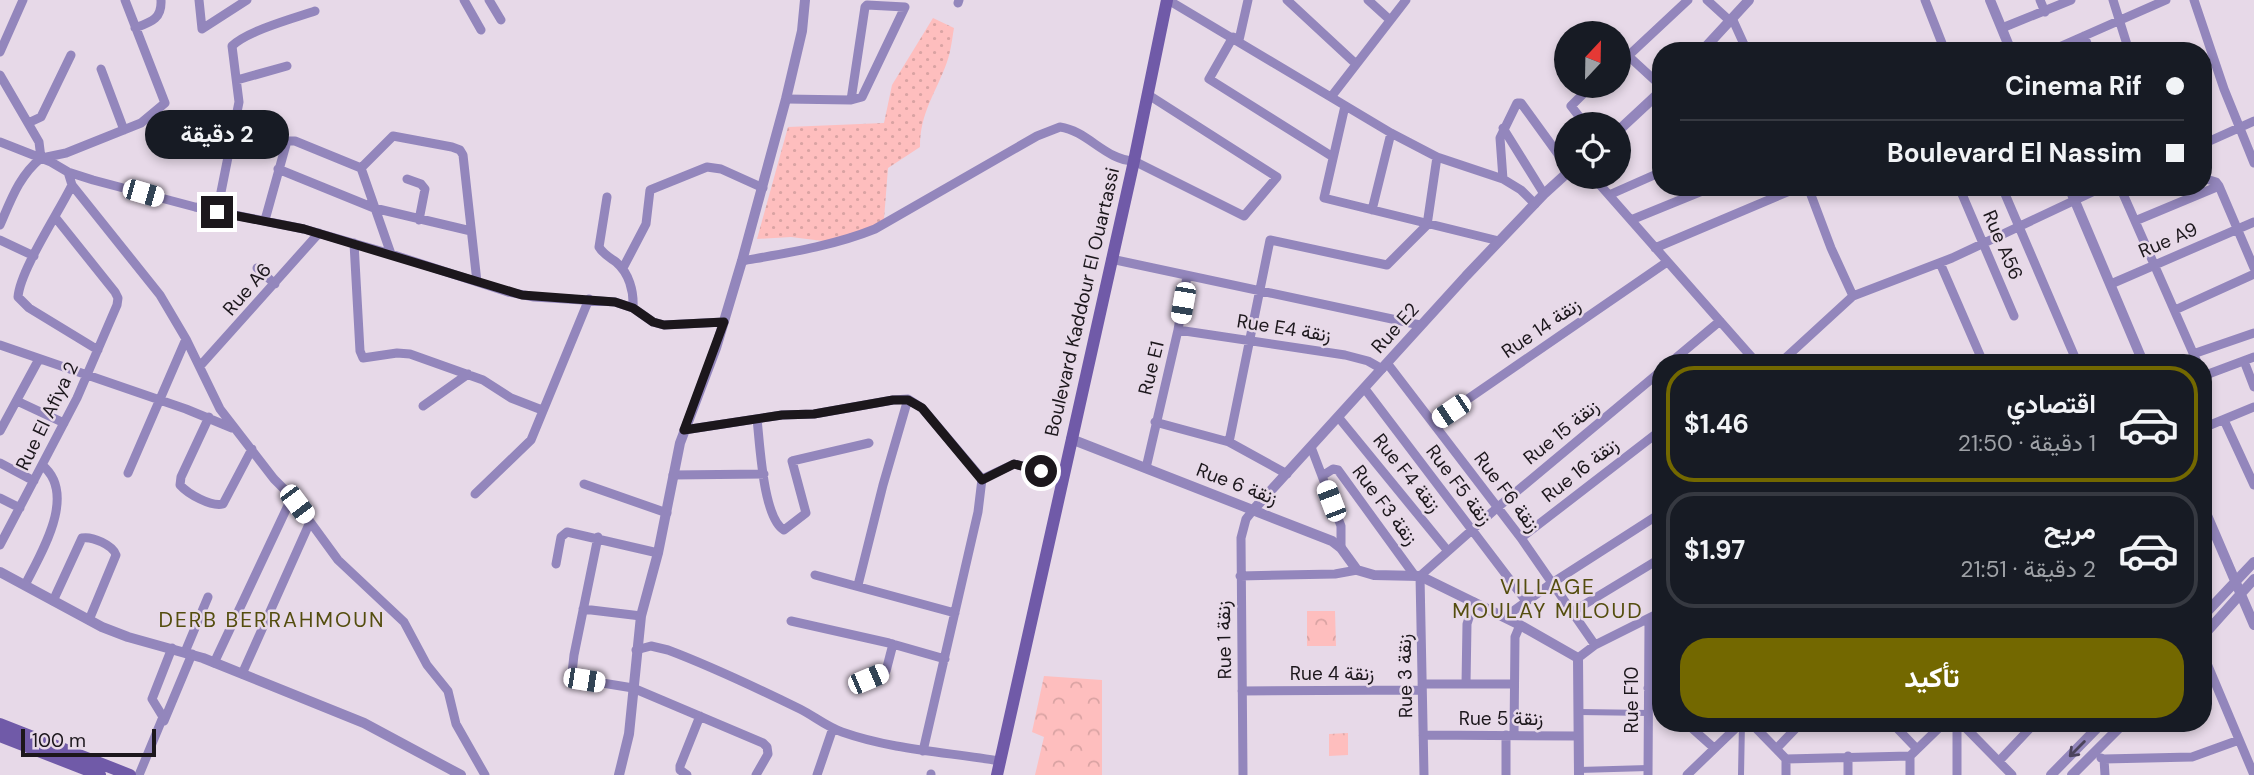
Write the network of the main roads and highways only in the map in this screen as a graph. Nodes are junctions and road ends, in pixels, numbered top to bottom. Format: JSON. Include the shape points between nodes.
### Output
{"nodes":[{"id":1,"x":1168,"y":0,"type":"edge"},
{"id":2,"x":0,"y":723,"type":"edge"},
{"id":3,"x":0,"y":736,"type":"edge"},
{"id":4,"x":100,"y":775,"type":"edge"},
{"id":5,"x":130,"y":775,"type":"edge"},
{"id":6,"x":996,"y":775,"type":"edge"}],
"edges":[{"from":1,"to":6,"type":"main road","name":"Boulevard Kaddour El Ouartassi"},
{"from":2,"to":5,"type":"main road"},
{"from":3,"to":4,"type":"main road"}]}
